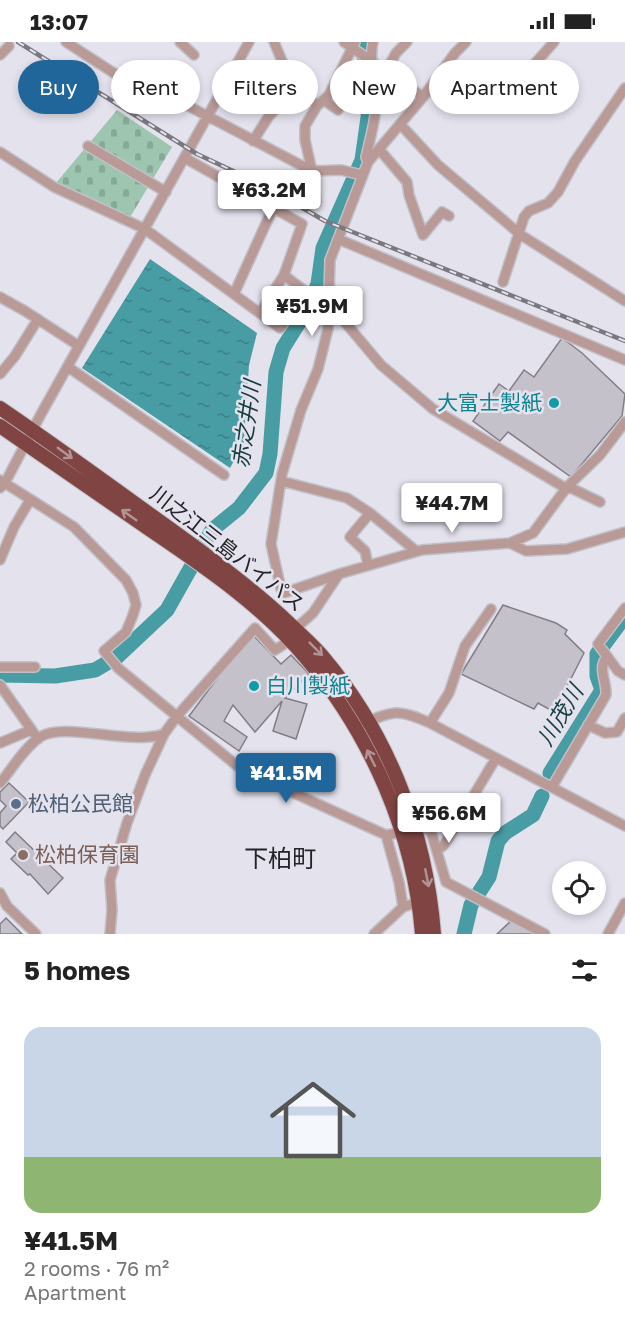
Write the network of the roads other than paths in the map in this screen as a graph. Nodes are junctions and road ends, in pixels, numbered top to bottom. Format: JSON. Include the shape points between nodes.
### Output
{"nodes":[{"id":1,"x":66,"y":42,"type":"edge"},
{"id":2,"x":87,"y":42,"type":"edge"},
{"id":3,"x":180,"y":42,"type":"edge"},
{"id":4,"x":249,"y":42,"type":"edge"},
{"id":5,"x":274,"y":42,"type":"edge"},
{"id":6,"x":344,"y":42,"type":"edge"},
{"id":7,"x":373,"y":42,"type":"edge"},
{"id":8,"x":407,"y":42,"type":"edge"},
{"id":9,"x":466,"y":42,"type":"edge"},
{"id":10,"x":554,"y":42,"type":"edge"},
{"id":11,"x":9,"y":46,"type":"dead end"},
{"id":12,"x":356,"y":47,"type":"edge"},
{"id":13,"x":81,"y":51,"type":"junction"},
{"id":14,"x":0,"y":55,"type":"edge"},
{"id":15,"x":194,"y":55,"type":"dead end"},
{"id":16,"x":282,"y":60,"type":"edge"},
{"id":17,"x":370,"y":60,"type":"joint"},
{"id":18,"x":392,"y":60,"type":"edge"},
{"id":19,"x":625,"y":88,"type":"edge"},
{"id":20,"x":417,"y":89,"type":"edge"},
{"id":21,"x":426,"y":94,"type":"junction"},
{"id":22,"x":320,"y":103,"type":"junction"},
{"id":23,"x":330,"y":107,"type":"edge"},
{"id":24,"x":271,"y":114,"type":"edge"},
{"id":25,"x":375,"y":114,"type":"edge"},
{"id":26,"x":208,"y":116,"type":"junction"},
{"id":27,"x":400,"y":124,"type":"junction"},
{"id":28,"x":253,"y":141,"type":"junction"},
{"id":29,"x":88,"y":146,"type":"dead end"},
{"id":30,"x":379,"y":149,"type":"junction"},
{"id":31,"x":0,"y":152,"type":"edge"},
{"id":32,"x":185,"y":158,"type":"junction"},
{"id":33,"x":368,"y":162,"type":"junction"},
{"id":34,"x":312,"y":171,"type":"junction"},
{"id":35,"x":356,"y":174,"type":"junction"},
{"id":36,"x":166,"y":192,"type":"junction"},
{"id":37,"x":316,"y":202,"type":"dead end"},
{"id":38,"x":273,"y":208,"type":"junction"},
{"id":39,"x":449,"y":216,"type":"dead end"},
{"id":40,"x":145,"y":230,"type":"junction"},
{"id":41,"x":518,"y":232,"type":"junction"},
{"id":42,"x":338,"y":239,"type":"junction"},
{"id":43,"x":284,"y":275,"type":"junction"},
{"id":44,"x":503,"y":282,"type":"dead end"},
{"id":45,"x":307,"y":293,"type":"junction"},
{"id":46,"x":234,"y":294,"type":"junction"},
{"id":47,"x":0,"y":297,"type":"edge"},
{"id":48,"x":324,"y":299,"type":"junction"},
{"id":49,"x":625,"y":301,"type":"edge"},
{"id":50,"x":260,"y":314,"type":"junction"},
{"id":51,"x":38,"y":319,"type":"junction"},
{"id":52,"x":79,"y":346,"type":"junction"},
{"id":53,"x":625,"y":360,"type":"edge"},
{"id":54,"x":68,"y":367,"type":"junction"},
{"id":55,"x":0,"y":374,"type":"edge"},
{"id":56,"x":0,"y":408,"type":"edge"},
{"id":57,"x":625,"y":422,"type":"edge"},
{"id":58,"x":0,"y":426,"type":"edge"},
{"id":59,"x":33,"y":430,"type":"junction"},
{"id":60,"x":26,"y":444,"type":"junction"},
{"id":61,"x":224,"y":475,"type":"dead end"},
{"id":62,"x":281,"y":481,"type":"junction"},
{"id":63,"x":2,"y":483,"type":"edge"},
{"id":64,"x":567,"y":487,"type":"junction"},
{"id":65,"x":30,"y":500,"type":"junction"},
{"id":66,"x":600,"y":502,"type":"dead end"},
{"id":67,"x":370,"y":513,"type":"junction"},
{"id":68,"x":625,"y":532,"type":"edge"},
{"id":69,"x":179,"y":542,"type":"junction"},
{"id":70,"x":510,"y":543,"type":"junction"},
{"id":71,"x":416,"y":551,"type":"junction"},
{"id":72,"x":0,"y":560,"type":"edge"},
{"id":73,"x":368,"y":566,"type":"junction"},
{"id":74,"x":339,"y":574,"type":"junction"},
{"id":75,"x":625,"y":608,"type":"edge"},
{"id":76,"x":491,"y":609,"type":"dead end"},
{"id":77,"x":292,"y":635,"type":"junction"},
{"id":78,"x":604,"y":652,"type":"junction"},
{"id":79,"x":35,"y":667,"type":"dead end"},
{"id":80,"x":0,"y":668,"type":"edge"},
{"id":81,"x":625,"y":675,"type":"edge"},
{"id":82,"x":0,"y":685,"type":"edge"},
{"id":83,"x":177,"y":717,"type":"junction"},
{"id":84,"x":625,"y":718,"type":"edge"},
{"id":85,"x":369,"y":721,"type":"junction"},
{"id":86,"x":430,"y":723,"type":"junction"},
{"id":87,"x":588,"y":725,"type":"junction"},
{"id":88,"x":355,"y":728,"type":"junction"},
{"id":89,"x":31,"y":730,"type":"junction"},
{"id":90,"x":164,"y":734,"type":"junction"},
{"id":91,"x":38,"y":739,"type":"junction"},
{"id":92,"x":0,"y":743,"type":"edge"},
{"id":93,"x":496,"y":758,"type":"junction"},
{"id":94,"x":0,"y":783,"type":"edge"},
{"id":95,"x":552,"y":787,"type":"junction"},
{"id":96,"x":625,"y":826,"type":"edge"},
{"id":97,"x":408,"y":830,"type":"junction"},
{"id":98,"x":386,"y":835,"type":"junction"},
{"id":99,"x":437,"y":850,"type":"junction"},
{"id":100,"x":0,"y":893,"type":"edge"},
{"id":101,"x":419,"y":902,"type":"junction"},
{"id":102,"x":625,"y":903,"type":"edge"},
{"id":103,"x":403,"y":907,"type":"junction"},
{"id":104,"x":36,"y":934,"type":"edge"},
{"id":105,"x":110,"y":934,"type":"edge"},
{"id":106,"x":374,"y":934,"type":"edge"},
{"id":107,"x":422,"y":934,"type":"edge"},
{"id":108,"x":434,"y":934,"type":"edge"},
{"id":109,"x":546,"y":934,"type":"edge"},
{"id":110,"x":608,"y":934,"type":"edge"}],
"edges":[{"from":1,"to":13,"type":"street"},
{"from":2,"to":13,"type":"street"},
{"from":3,"to":15,"type":"street"},
{"from":4,"to":26,"type":"street"},
{"from":5,"to":16,"type":"street"},
{"from":6,"to":12,"type":"street"},
{"from":7,"to":17,"type":"street"},
{"from":8,"to":18,"type":"street"},
{"from":9,"to":21,"type":"street"},
{"from":10,"to":21,"type":"street","via":[[521,79],[481,107]]},
{"from":11,"to":14,"type":"street"},
{"from":12,"to":17,"type":"street"},
{"from":12,"to":22,"type":"street","via":[[329,95]]},
{"from":13,"to":26,"type":"street","via":[[120,77]]},
{"from":19,"to":41,"type":"street","via":[[558,192],[548,203],[529,211]]},
{"from":20,"to":21,"type":"street"},
{"from":21,"to":27,"type":"street"},
{"from":22,"to":23,"type":"street"},
{"from":22,"to":34,"type":"street","via":[[305,126]]},
{"from":24,"to":28,"type":"street"},
{"from":25,"to":33,"type":"street"},
{"from":26,"to":28,"type":"street"},
{"from":26,"to":32,"type":"street"},
{"from":27,"to":30,"type":"street"},
{"from":27,"to":41,"type":"street","via":[[438,165]]},
{"from":28,"to":34,"type":"street"},
{"from":29,"to":36,"type":"street"},
{"from":30,"to":33,"type":"street"},
{"from":30,"to":39,"type":"street","via":[[407,182],[423,236],[442,212]]},
{"from":31,"to":40,"type":"street","via":[[54,187]]},
{"from":32,"to":36,"type":"street"},
{"from":32,"to":38,"type":"street"},
{"from":33,"to":35,"type":"street"},
{"from":34,"to":35,"type":"street"},
{"from":34,"to":37,"type":"street"},
{"from":35,"to":42,"type":"street"},
{"from":36,"to":40,"type":"street"},
{"from":38,"to":43,"type":"street","via":[[302,225]]},
{"from":38,"to":46,"type":"street"},
{"from":40,"to":46,"type":"street"},
{"from":40,"to":52,"type":"street"},
{"from":41,"to":44,"type":"street"},
{"from":41,"to":49,"type":"street"},
{"from":42,"to":48,"type":"street","via":[[330,260]]},
{"from":42,"to":53,"type":"street"},
{"from":43,"to":45,"type":"street"},
{"from":43,"to":50,"type":"street"},
{"from":45,"to":48,"type":"street"},
{"from":45,"to":50,"type":"street","via":[[280,328]]},
{"from":46,"to":50,"type":"street"},
{"from":47,"to":51,"type":"street"},
{"from":48,"to":62,"type":"street","via":[[328,329]]},
{"from":48,"to":64,"type":"street","via":[[381,365],[433,409]]},
{"from":51,"to":52,"type":"street"},
{"from":51,"to":55,"type":"street"},
{"from":52,"to":54,"type":"street"},
{"from":54,"to":59,"type":"street"},
{"from":54,"to":61,"type":"street"},
{"from":56,"to":59,"type":"highway","name":"川之江三島バイパス"},
{"from":57,"to":64,"type":"street","via":[[600,455]]},
{"from":58,"to":60,"type":"highway","name":"川之江三島バイパス"},
{"from":59,"to":60,"type":"street"},
{"from":59,"to":69,"type":"highway","name":"川之江三島バイパス","one_way":true},
{"from":60,"to":63,"type":"street"},
{"from":69,"to":60,"type":"highway","name":"川之江三島バイパス","one_way":true},
{"from":62,"to":67,"type":"street","via":[[347,498]]},
{"from":62,"to":74,"type":"street","via":[[271,544],[281,589],[285,593]]},
{"from":63,"to":65,"type":"street"},
{"from":64,"to":66,"type":"street"},
{"from":64,"to":70,"type":"street","via":[[532,533]]},
{"from":65,"to":72,"type":"street"},
{"from":65,"to":83,"type":"street","via":[[74,526],[126,580],[136,605],[133,615],[126,632],[104,651]]},
{"from":67,"to":71,"type":"street"},
{"from":67,"to":73,"type":"street","via":[[350,537],[365,551]]},
{"from":68,"to":70,"type":"street","via":[[567,549],[526,551]]},
{"from":69,"to":77,"type":"highway","name":"川之江三島バイパス","via":[[247,586]]},
{"from":70,"to":71,"type":"street"},
{"from":71,"to":73,"type":"street"},
{"from":73,"to":74,"type":"street"},
{"from":74,"to":77,"type":"street","via":[[314,613]]},
{"from":75,"to":78,"type":"street","via":[[598,644]]},
{"from":76,"to":86,"type":"street","via":[[465,646],[449,693]]},
{"from":77,"to":83,"type":"street","via":[[275,650],[255,628]]},
{"from":77,"to":85,"type":"highway","name":"川之江三島バイパス","one_way":true,"via":[[322,655]]},
{"from":77,"to":88,"type":"highway","name":"川之江三島バイパス"},
{"from":78,"to":81,"type":"street"},
{"from":78,"to":87,"type":"street","via":[[606,695]]},
{"from":79,"to":80,"type":"street"},
{"from":82,"to":89,"type":"street"},
{"from":83,"to":90,"type":"street"},
{"from":83,"to":98,"type":"street","via":[[241,769]]},
{"from":84,"to":87,"type":"street","via":[[617,732],[605,733]]},
{"from":85,"to":86,"type":"street","via":[[405,712]]},
{"from":85,"to":88,"type":"street"},
{"from":85,"to":97,"type":"highway","name":"川之江三島バイパス","via":[[399,781]]},
{"from":86,"to":93,"type":"street"},
{"from":87,"to":95,"type":"street"},
{"from":97,"to":88,"type":"highway","name":"川之江三島バイパス","one_way":true},
{"from":89,"to":91,"type":"street"},
{"from":89,"to":92,"type":"street"},
{"from":90,"to":91,"type":"street","via":[[123,738],[58,731]]},
{"from":90,"to":105,"type":"street","via":[[131,813],[110,880]]},
{"from":91,"to":94,"type":"street"},
{"from":93,"to":95,"type":"street"},
{"from":93,"to":99,"type":"street","via":[[444,845]]},
{"from":95,"to":96,"type":"street"},
{"from":97,"to":98,"type":"street"},
{"from":97,"to":99,"type":"street","via":[[430,828]]},
{"from":97,"to":101,"type":"highway","name":"川之江三島バイパス"},
{"from":97,"to":108,"type":"highway","name":"川之江三島バイパス","one_way":true,"via":[[429,886]]},
{"from":98,"to":103,"type":"street"},
{"from":99,"to":109,"type":"street","via":[[446,882]]},
{"from":100,"to":104,"type":"street","via":[[7,906]]},
{"from":101,"to":103,"type":"street"},
{"from":101,"to":107,"type":"highway","name":"川之江三島バイパス"},
{"from":102,"to":110,"type":"street"},
{"from":103,"to":106,"type":"street"}]}
